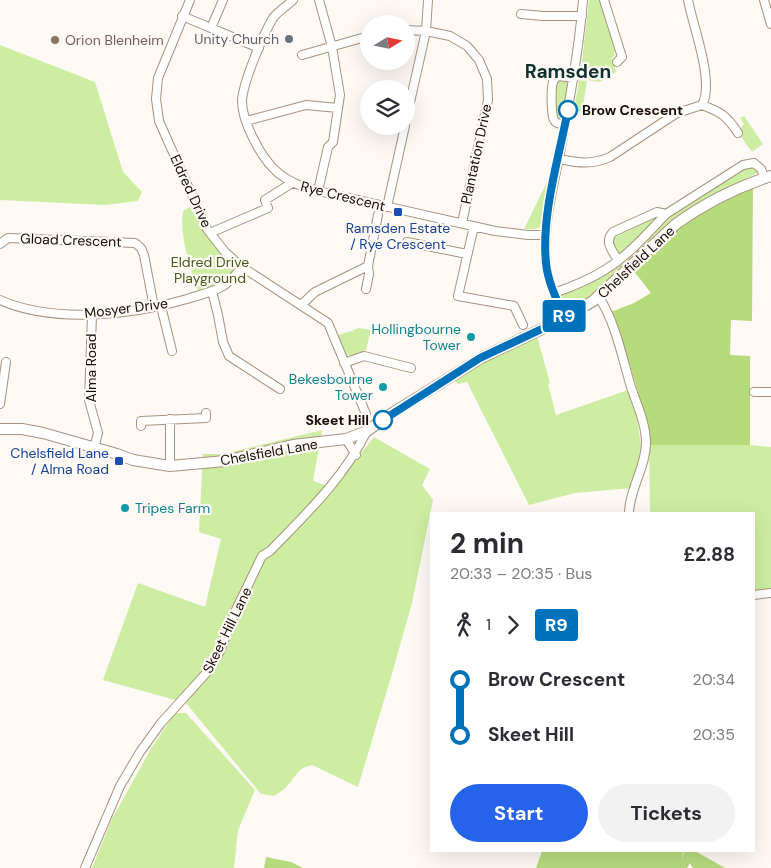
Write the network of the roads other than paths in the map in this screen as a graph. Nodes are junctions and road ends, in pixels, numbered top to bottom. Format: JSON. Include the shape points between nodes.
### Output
{"nodes":[{"id":1,"x":190,"y":0,"type":"edge"},
{"id":2,"x":223,"y":0,"type":"edge"},
{"id":3,"x":293,"y":0,"type":"edge"},
{"id":4,"x":319,"y":0,"type":"edge"},
{"id":5,"x":428,"y":0,"type":"edge"},
{"id":6,"x":583,"y":0,"type":"edge"},
{"id":7,"x":604,"y":0,"type":"edge"},
{"id":8,"x":688,"y":0,"type":"edge"},
{"id":9,"x":764,"y":0,"type":"edge"},
{"id":10,"x":769,"y":9,"type":"edge"},
{"id":11,"x":521,"y":14,"type":"dead end"},
{"id":12,"x":182,"y":16,"type":"junction"},
{"id":13,"x":582,"y":16,"type":"junction"},
{"id":14,"x":771,"y":24,"type":"edge"},
{"id":15,"x":211,"y":28,"type":"junction"},
{"id":16,"x":415,"y":30,"type":"edge"},
{"id":17,"x":426,"y":31,"type":"junction"},
{"id":18,"x":360,"y":39,"type":"edge"},
{"id":19,"x":332,"y":47,"type":"junction"},
{"id":20,"x":259,"y":48,"type":"junction"},
{"id":21,"x":302,"y":55,"type":"dead end"},
{"id":22,"x":617,"y":62,"type":"dead end"},
{"id":23,"x":574,"y":78,"type":"junction"},
{"id":24,"x":415,"y":80,"type":"edge"},
{"id":25,"x":702,"y":105,"type":"junction"},
{"id":26,"x":338,"y":108,"type":"junction"},
{"id":27,"x":246,"y":121,"type":"junction"},
{"id":28,"x":565,"y":125,"type":"junction"},
{"id":29,"x":738,"y":133,"type":"dead end"},
{"id":30,"x":403,"y":135,"type":"edge"},
{"id":31,"x":559,"y":159,"type":"junction"},
{"id":32,"x":768,"y":178,"type":"edge"},
{"id":33,"x":292,"y":183,"type":"junction"},
{"id":34,"x":318,"y":191,"type":"junction"},
{"id":35,"x":387,"y":207,"type":"junction"},
{"id":36,"x":666,"y":214,"type":"junction"},
{"id":37,"x":378,"y":215,"type":"dead end"},
{"id":38,"x":462,"y":223,"type":"junction"},
{"id":39,"x":474,"y":226,"type":"junction"},
{"id":40,"x":210,"y":233,"type":"junction"},
{"id":41,"x":546,"y":235,"type":"junction"},
{"id":42,"x":407,"y":242,"type":"dead end"},
{"id":43,"x":0,"y":244,"type":"edge"},
{"id":44,"x":467,"y":254,"type":"junction"},
{"id":45,"x":618,"y":260,"type":"junction"},
{"id":46,"x":368,"y":266,"type":"junction"},
{"id":47,"x":242,"y":267,"type":"junction"},
{"id":48,"x":366,"y":289,"type":"dead end"},
{"id":49,"x":212,"y":291,"type":"junction"},
{"id":50,"x":554,"y":293,"type":"junction"},
{"id":51,"x":598,"y":297,"type":"junction"},
{"id":52,"x":0,"y":300,"type":"edge"},
{"id":53,"x":301,"y":305,"type":"junction"},
{"id":54,"x":158,"y":307,"type":"junction"},
{"id":55,"x":92,"y":315,"type":"junction"},
{"id":56,"x":565,"y":318,"type":"junction"},
{"id":57,"x":522,"y":325,"type":"dead end"},
{"id":58,"x":172,"y":351,"type":"dead end"},
{"id":59,"x":6,"y":362,"type":"dead end"},
{"id":60,"x":344,"y":362,"type":"junction"},
{"id":61,"x":411,"y":368,"type":"dead end"},
{"id":62,"x":2,"y":372,"type":"edge"},
{"id":63,"x":280,"y":388,"type":"dead end"},
{"id":64,"x":754,"y":392,"type":"dead end"},
{"id":65,"x":771,"y":392,"type":"edge"},
{"id":66,"x":0,"y":404,"type":"edge"},
{"id":67,"x":206,"y":413,"type":"dead end"},
{"id":68,"x":366,"y":414,"type":"dead end"},
{"id":69,"x":170,"y":419,"type":"junction"},
{"id":70,"x":141,"y":426,"type":"dead end"},
{"id":71,"x":0,"y":429,"type":"edge"},
{"id":72,"x":367,"y":431,"type":"junction"},
{"id":73,"x":346,"y":439,"type":"junction"},
{"id":74,"x":94,"y":448,"type":"junction"},
{"id":75,"x":356,"y":455,"type":"junction"},
{"id":76,"x":170,"y":466,"type":"junction"},
{"id":77,"x":629,"y":512,"type":"edge"},
{"id":78,"x":771,"y":594,"type":"edge"},
{"id":79,"x":755,"y":595,"type":"edge"},
{"id":80,"x":85,"y":868,"type":"edge"}],
"edges":[{"from":1,"to":12,"type":"street","name":"Eldred Drive"},
{"from":2,"to":15,"type":"street"},
{"from":3,"to":20,"type":"street","name":"Rye Crescent","via":[[274,17]]},
{"from":4,"to":19,"type":"street"},
{"from":5,"to":17,"type":"street"},
{"from":6,"to":13,"type":"street"},
{"from":7,"to":22,"type":"street","via":[[622,57]]},
{"from":8,"to":25,"type":"street","via":[[706,76]]},
{"from":9,"to":10,"type":"street"},
{"from":10,"to":14,"type":"street"},
{"from":11,"to":13,"type":"street"},
{"from":12,"to":15,"type":"street"},
{"from":12,"to":40,"type":"street","name":"Eldred Drive","via":[[158,78],[156,99],[159,121]]},
{"from":13,"to":23,"type":"street"},
{"from":15,"to":20,"type":"street"},
{"from":16,"to":17,"type":"street","name":"Plantation Drive"},
{"from":17,"to":24,"type":"street"},
{"from":17,"to":38,"type":"street","name":"Plantation Drive","via":[[450,36],[466,46],[479,60],[487,79],[488,100]]},
{"from":18,"to":19,"type":"street"},
{"from":19,"to":21,"type":"street"},
{"from":19,"to":26,"type":"street","via":[[340,95]]},
{"from":20,"to":27,"type":"street","name":"Rye Crescent","via":[[242,97]]},
{"from":23,"to":28,"type":"street"},
{"from":23,"to":28,"type":"street","via":[[559,76],[552,84],[554,120]]},
{"from":25,"to":29,"type":"street","via":[[728,118]]},
{"from":25,"to":31,"type":"street","via":[[677,113],[599,162]]},
{"from":26,"to":27,"type":"street","via":[[306,105]]},
{"from":26,"to":34,"type":"street","via":[[333,142],[328,147]]},
{"from":27,"to":33,"type":"street","name":"Rye Crescent","via":[[264,158]]},
{"from":28,"to":31,"type":"street"},
{"from":30,"to":35,"type":"street"},
{"from":31,"to":41,"type":"street"},
{"from":32,"to":36,"type":"street","name":"Chelsfield Lane","via":[[754,163],[743,164]]},
{"from":32,"to":51,"type":"street","name":"Chelsfield Lane","via":[[691,213]]},
{"from":33,"to":34,"type":"street","name":"Rye Crescent"},
{"from":33,"to":40,"type":"street","via":[[265,200],[268,208]]},
{"from":34,"to":35,"type":"street","name":"Rye Crescent"},
{"from":35,"to":38,"type":"street","name":"Rye Crescent"},
{"from":36,"to":45,"type":"street","name":"Chelsfield Lane"},
{"from":36,"to":45,"type":"street","name":"Chelsfield Lane","via":[[657,212],[613,232],[609,244]]},
{"from":37,"to":46,"type":"street"},
{"from":38,"to":39,"type":"street","name":"Rye Crescent"},
{"from":39,"to":41,"type":"street","name":"Rye Crescent"},
{"from":39,"to":44,"type":"street"},
{"from":40,"to":47,"type":"street","name":"Eldred Drive"},
{"from":41,"to":50,"type":"street","via":[[546,264]]},
{"from":42,"to":44,"type":"street"},
{"from":43,"to":54,"type":"street","name":"Gload Crescent","via":[[8,238],[135,242],[144,255]]},
{"from":44,"to":57,"type":"street","via":[[458,296],[514,306]]},
{"from":45,"to":50,"type":"street","name":"Chelsfield Lane","via":[[584,282]]},
{"from":46,"to":48,"type":"street"},
{"from":46,"to":53,"type":"street","via":[[315,292]]},
{"from":47,"to":49,"type":"street","name":"Mosyer Drive","via":[[232,279]]},
{"from":47,"to":53,"type":"street","name":"Eldred Drive"},
{"from":49,"to":54,"type":"street","name":"Mosyer Drive"},
{"from":49,"to":63,"type":"street","via":[[229,356]]},
{"from":50,"to":56,"type":"street"},
{"from":51,"to":56,"type":"street","name":"Chelsfield Lane"},
{"from":51,"to":77,"type":"street","via":[[608,312],[642,416],[646,443]]},
{"from":52,"to":55,"type":"street","name":"Mosyer Drive","via":[[39,311]]},
{"from":53,"to":60,"type":"street","name":"Eldred Drive","via":[[328,323]]},
{"from":54,"to":55,"type":"street","name":"Mosyer Drive"},
{"from":54,"to":58,"type":"street"},
{"from":55,"to":74,"type":"street","name":"Alma Road","via":[[90,400],[98,434]]},
{"from":56,"to":72,"type":"street","name":"Chelsfield Lane","via":[[480,358]]},
{"from":59,"to":62,"type":"street"},
{"from":60,"to":61,"type":"street","via":[[364,356]]},
{"from":60,"to":68,"type":"street","name":"Eldred Drive"},
{"from":62,"to":66,"type":"street"},
{"from":64,"to":65,"type":"street"},
{"from":67,"to":69,"type":"street","via":[[206,418]]},
{"from":69,"to":70,"type":"street","via":[[141,421]]},
{"from":69,"to":76,"type":"street"},
{"from":71,"to":74,"type":"street","name":"Chelsfield Lane","via":[[43,433]]},
{"from":72,"to":73,"type":"street","name":"Chelsfield Lane"},
{"from":72,"to":75,"type":"street","name":"Skeet Hill Lane"},
{"from":73,"to":75,"type":"street"},
{"from":73,"to":76,"type":"street","name":"Chelsfield Lane","via":[[293,445],[225,461]]},
{"from":74,"to":76,"type":"street","name":"Chelsfield Lane","via":[[132,460]]},
{"from":75,"to":80,"type":"street","name":"Skeet Hill Lane","via":[[321,499],[262,556],[210,670],[161,723],[140,752],[120,786]]},
{"from":78,"to":79,"type":"street"}]}
